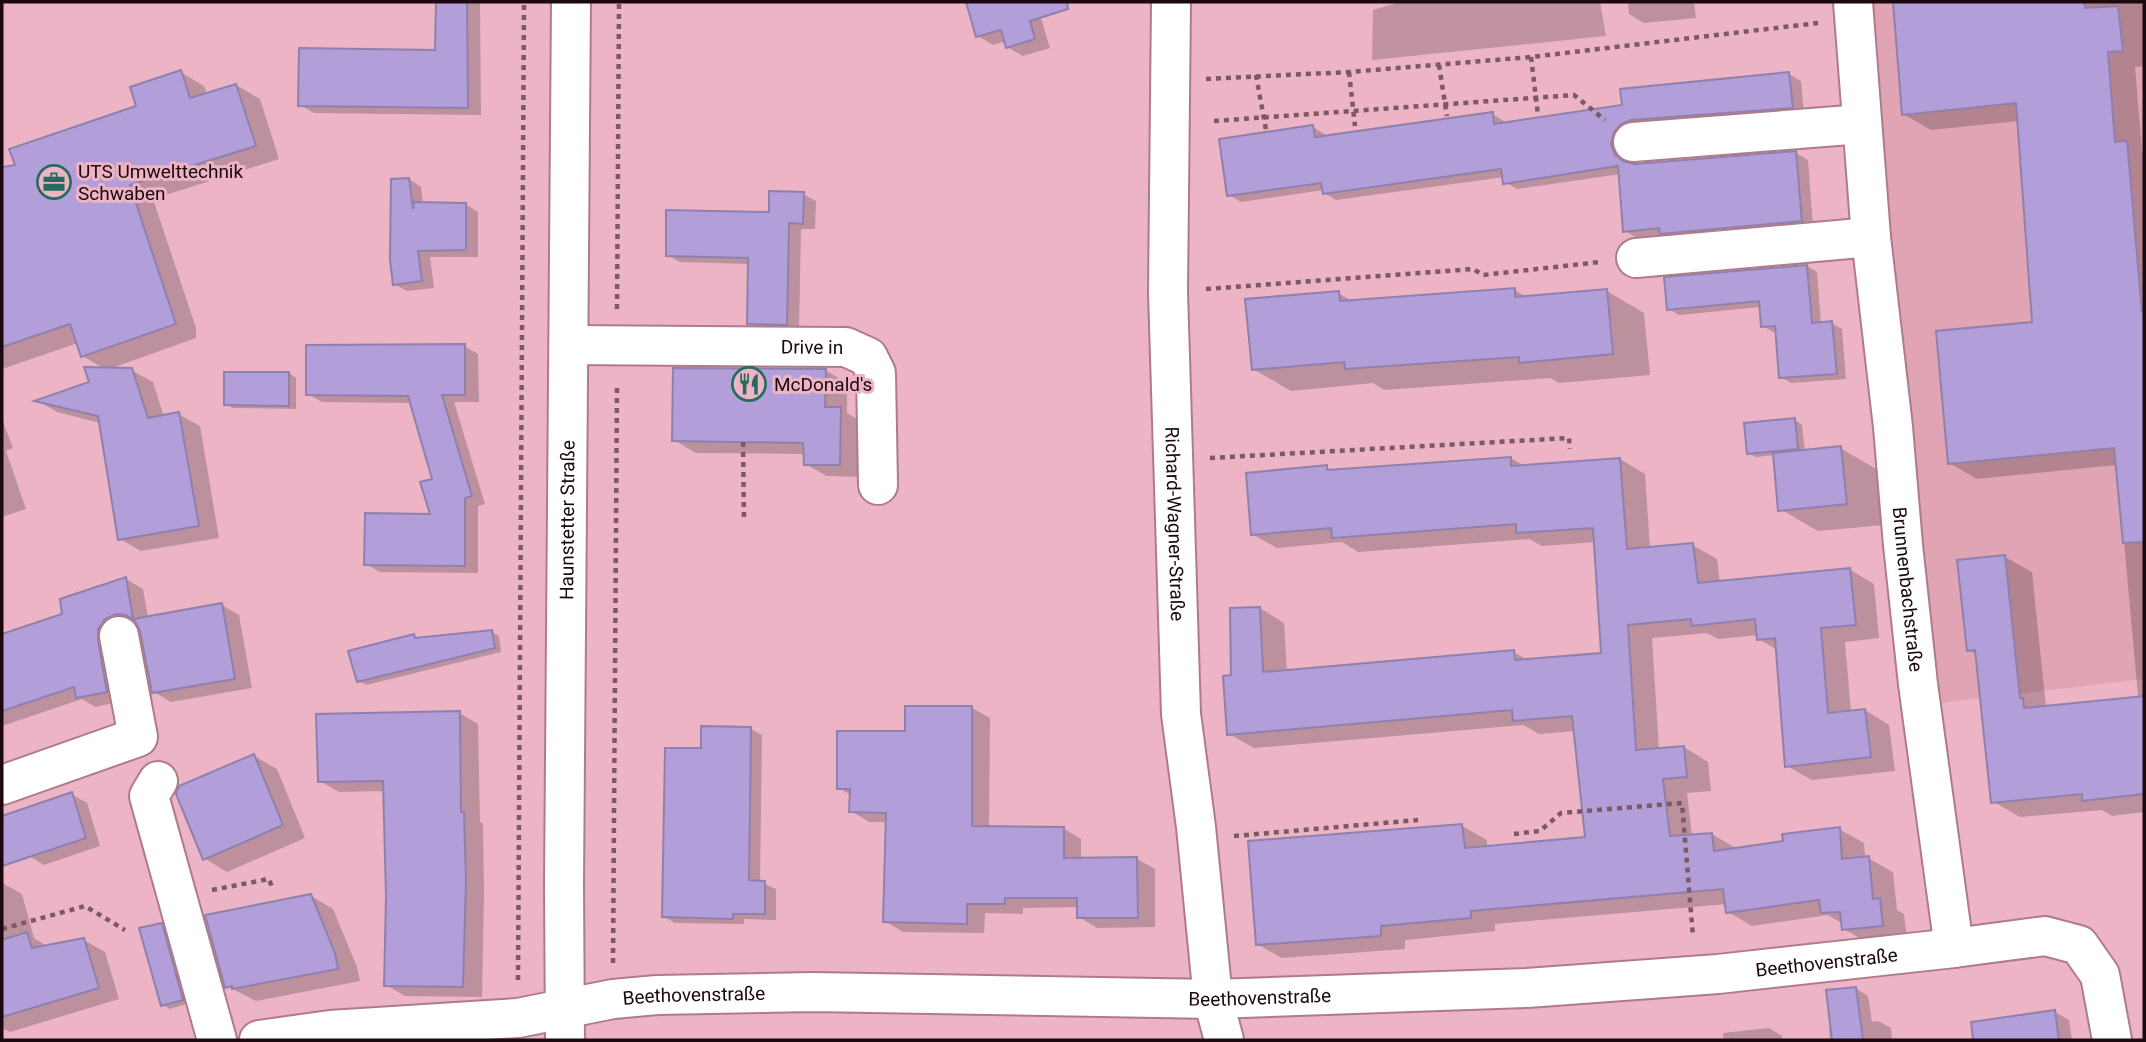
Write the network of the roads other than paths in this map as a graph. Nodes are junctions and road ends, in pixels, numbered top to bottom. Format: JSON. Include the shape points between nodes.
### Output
{"nodes":[{"id":1,"x":571,"y":2,"type":"edge"},
{"id":2,"x":1171,"y":2,"type":"edge"},
{"id":3,"x":1853,"y":9,"type":"edge"},
{"id":4,"x":1862,"y":124,"type":"junction"},
{"id":5,"x":1633,"y":142,"type":"road end"},
{"id":6,"x":1871,"y":237,"type":"junction"},
{"id":7,"x":1636,"y":258,"type":"road end"},
{"id":8,"x":570,"y":345,"type":"junction"},
{"id":9,"x":877,"y":485,"type":"dead end"},
{"id":10,"x":119,"y":636,"type":"dead end"},
{"id":11,"x":158,"y":780,"type":"dead end"},
{"id":12,"x":2,"y":785,"type":"edge"},
{"id":13,"x":1954,"y":948,"type":"junction"},
{"id":14,"x":1213,"y":999,"type":"junction"},
{"id":15,"x":565,"y":1025,"type":"edge"},
{"id":16,"x":216,"y":1040,"type":"edge"},
{"id":17,"x":259,"y":1040,"type":"edge"},
{"id":18,"x":1224,"y":1040,"type":"edge"},
{"id":19,"x":2112,"y":1040,"type":"edge"}],
"edges":[{"from":1,"to":8,"type":"street","name":"Haunstetter Straße"},
{"from":2,"to":14,"type":"street","name":"Richard-Wagner-Straße","via":[[1168,292],[1181,714]]},
{"from":3,"to":4,"type":"street","name":"Brunnenbachstraße"},
{"from":4,"to":5,"type":"street"},
{"from":4,"to":6,"type":"street","name":"Brunnenbachstraße"},
{"from":6,"to":7,"type":"street"},
{"from":6,"to":13,"type":"street","name":"Brunnenbachstraße","via":[[1918,684]]},
{"from":8,"to":9,"type":"street","name":"Drive in","via":[[618,346],[665,362],[846,347],[868,358],[876,373]]},
{"from":8,"to":15,"type":"street","name":"Haunstetter Straße"},
{"from":10,"to":12,"type":"street","via":[[138,737]]},
{"from":11,"to":16,"type":"street","via":[[149,796]]},
{"from":13,"to":14,"type":"street","name":"Beethovenstraße","via":[[1697,976],[1527,988]]},
{"from":13,"to":19,"type":"street","via":[[2045,936],[2079,945],[2100,975]]},
{"from":14,"to":15,"type":"street","name":"Beethovenstraße","via":[[812,992],[657,995],[613,999]]},
{"from":14,"to":18,"type":"street","name":"Richard-Wagner-Straße"},
{"from":15,"to":17,"type":"street","name":"Beethovenstraße","via":[[518,1018],[330,1030]]}]}
